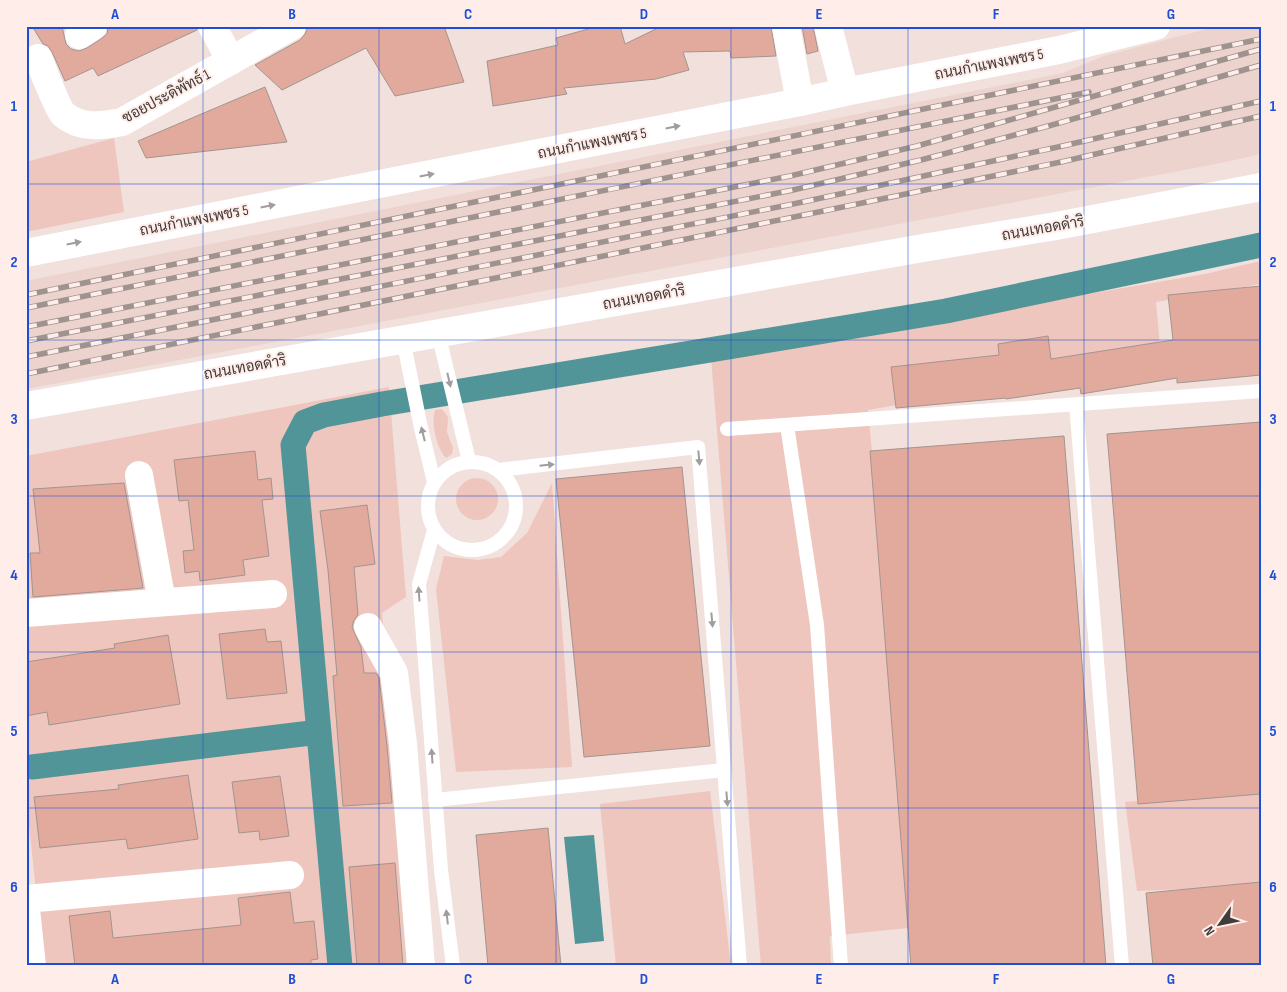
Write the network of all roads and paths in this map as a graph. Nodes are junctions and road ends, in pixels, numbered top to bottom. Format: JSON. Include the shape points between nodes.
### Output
{"nodes":[{"id":1,"x":212,"y":26,"type":"edge"},
{"id":2,"x":292,"y":26,"type":"edge"},
{"id":3,"x":828,"y":26,"type":"edge"},
{"id":4,"x":1156,"y":26,"type":"edge"},
{"id":5,"x":786,"y":27,"type":"edge"},
{"id":6,"x":38,"y":58,"type":"dead end"},
{"id":7,"x":231,"y":62,"type":"junction"},
{"id":8,"x":845,"y":92,"type":"junction"},
{"id":9,"x":800,"y":102,"type":"junction"},
{"id":10,"x":1261,"y":187,"type":"edge"},
{"id":11,"x":26,"y":253,"type":"edge"},
{"id":12,"x":438,"y":333,"type":"junction"},
{"id":13,"x":403,"y":339,"type":"junction"},
{"id":14,"x":1261,"y":391,"type":"edge"},
{"id":15,"x":1076,"y":404,"type":"junction"},
{"id":16,"x":26,"y":406,"type":"edge"},
{"id":17,"x":787,"y":425,"type":"junction"},
{"id":18,"x":727,"y":429,"type":"dead end"},
{"id":19,"x":469,"y":461,"type":"junction"},
{"id":20,"x":498,"y":470,"type":"junction"},
{"id":21,"x":139,"y":475,"type":"dead end"},
{"id":22,"x":434,"y":482,"type":"junction"},
{"id":23,"x":434,"y":530,"type":"junction"},
{"id":24,"x":273,"y":594,"type":"dead end"},
{"id":25,"x":162,"y":602,"type":"junction"},
{"id":26,"x":26,"y":613,"type":"edge"},
{"id":27,"x":368,"y":627,"type":"dead end"},
{"id":28,"x":724,"y":770,"type":"junction"},
{"id":29,"x":435,"y":800,"type":"junction"},
{"id":30,"x":290,"y":875,"type":"dead end"},
{"id":31,"x":26,"y":899,"type":"edge"},
{"id":32,"x":26,"y":909,"type":"edge"},
{"id":33,"x":32,"y":966,"type":"edge"},
{"id":34,"x":421,"y":966,"type":"edge"},
{"id":35,"x":453,"y":966,"type":"edge"},
{"id":36,"x":740,"y":966,"type":"edge"},
{"id":37,"x":841,"y":966,"type":"edge"},
{"id":38,"x":1122,"y":966,"type":"edge"}],
"edges":[{"from":1,"to":7,"type":"street"},
{"from":2,"to":7,"type":"street","name":"ซอยประดิพัทธ์ 1"},
{"from":3,"to":8,"type":"street"},
{"from":4,"to":8,"type":"street","name":"ถนนกำแพงเพชร 5","via":[[1059,50]]},
{"from":5,"to":9,"type":"street"},
{"from":6,"to":7,"type":"street","name":"ซอยประดิพัทธ์ 1","via":[[62,113],[80,124],[100,126],[122,122]]},
{"from":8,"to":9,"type":"street","name":"ถนนกำแพงเพชร 5"},
{"from":11,"to":9,"type":"street","name":"ถนนกำแพงเพชร 5","one_way":true},
{"from":10,"to":12,"type":"street","name":"ถนนเทอดดำริ","via":[[1056,226]]},
{"from":12,"to":13,"type":"street","name":"ถนนเทอดดำริ"},
{"from":12,"to":19,"type":"lane","one_way":true},
{"from":13,"to":16,"type":"street","name":"ถนนเทอดดำริ"},
{"from":22,"to":13,"type":"lane","one_way":true},
{"from":14,"to":15,"type":"lane"},
{"from":15,"to":17,"type":"lane"},
{"from":15,"to":38,"type":"lane"},
{"from":17,"to":18,"type":"lane"},
{"from":17,"to":37,"type":"lane","via":[[817,625]]},
{"from":19,"to":20,"type":"lane","via":[[485,463]]},
{"from":19,"to":22,"type":"lane","via":[[456,464]]},
{"from":20,"to":23,"type":"lane","via":[[515,493],[517,507],[508,534],[484,550],[470,551],[456,548]]},
{"from":20,"to":28,"type":"lane","one_way":true,"via":[[698,448]]},
{"from":21,"to":25,"type":"street"},
{"from":22,"to":23,"type":"lane","via":[[427,506]]},
{"from":29,"to":23,"type":"lane","one_way":true,"via":[[419,584]]},
{"from":24,"to":25,"type":"street"},
{"from":25,"to":26,"type":"street"},
{"from":27,"to":34,"type":"street","via":[[394,673]]},
{"from":28,"to":29,"type":"lane"},
{"from":28,"to":36,"type":"lane","one_way":true},
{"from":35,"to":29,"type":"lane","one_way":true},
{"from":30,"to":31,"type":"street"},
{"from":32,"to":33,"type":"street"}]}
